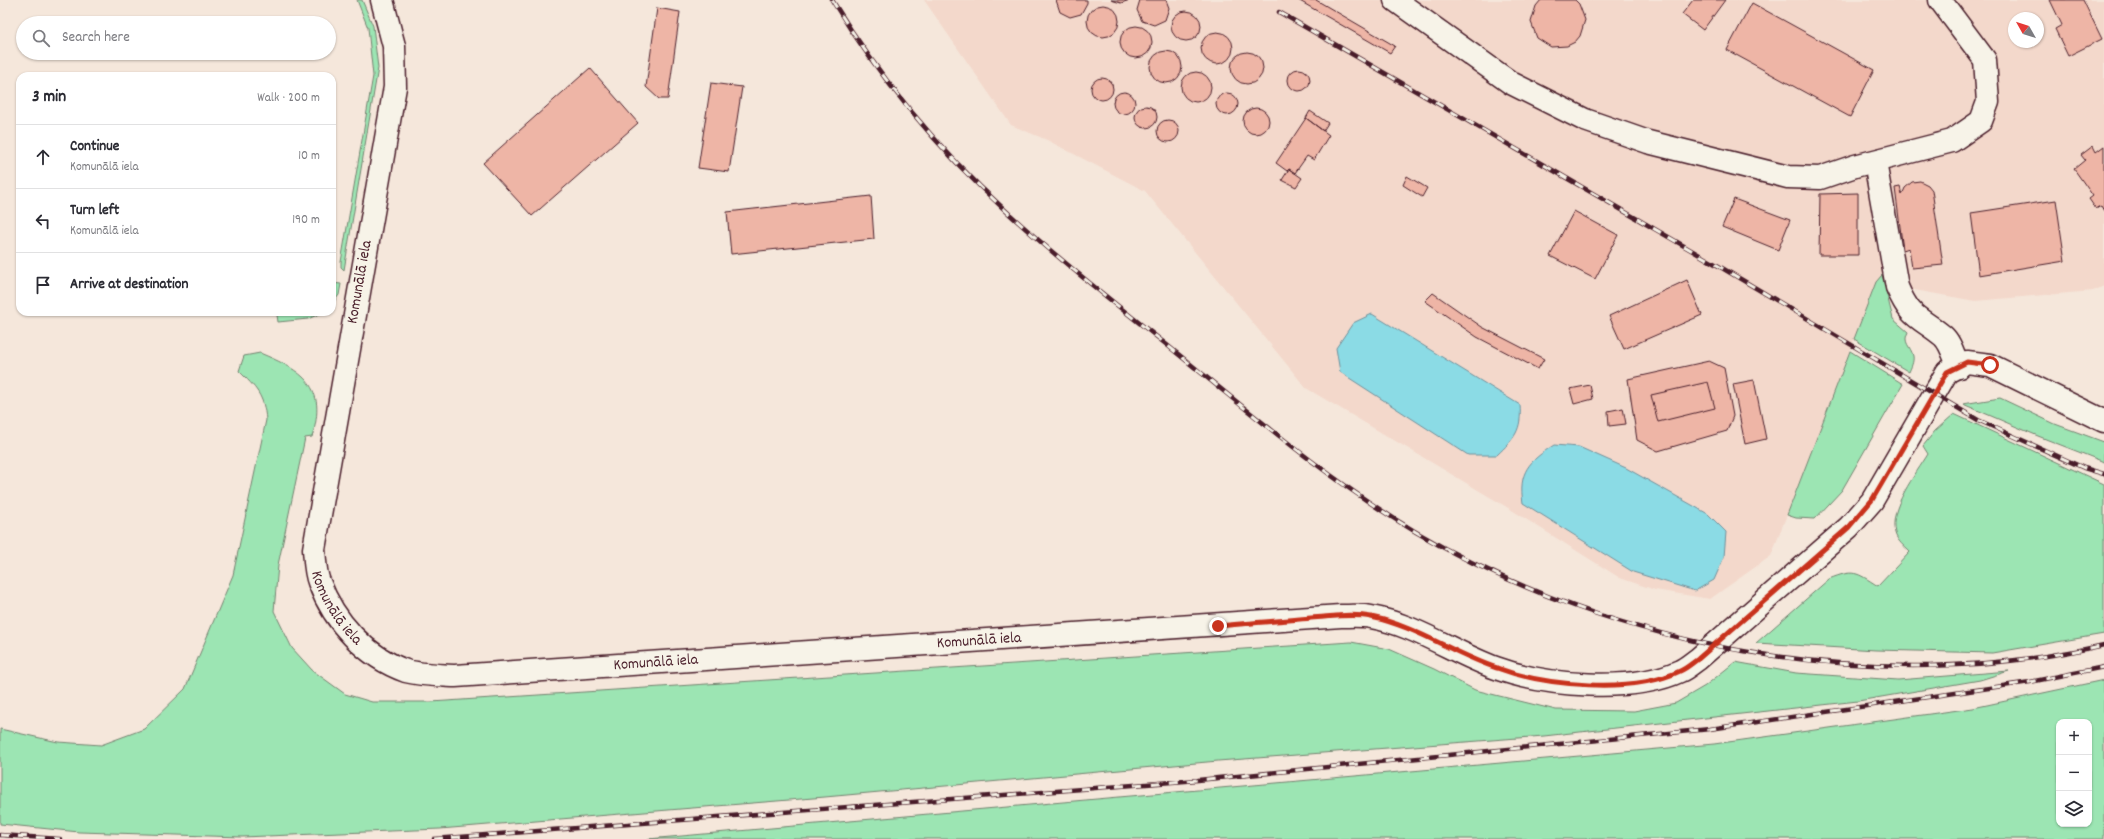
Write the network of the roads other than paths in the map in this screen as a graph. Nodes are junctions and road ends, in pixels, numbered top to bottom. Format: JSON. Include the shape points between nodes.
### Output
{"nodes":[{"id":1,"x":382,"y":0,"type":"edge"},
{"id":2,"x":1395,"y":0,"type":"edge"},
{"id":3,"x":1940,"y":0,"type":"edge"},
{"id":4,"x":1875,"y":162,"type":"junction"},
{"id":5,"x":1959,"y":367,"type":"junction"},
{"id":6,"x":2104,"y":421,"type":"edge"}],
"edges":[{"from":1,"to":5,"type":"street","name":"Komunālā iela","via":[[394,46],[395,87],[314,549],[318,581],[330,607],[346,628],[364,647],[384,661],[408,671],[455,676],[1370,616],[1395,623],[1497,669],[1551,681],[1581,684],[1623,684],[1653,680],[1681,671],[1698,659],[1849,527],[1872,500],[1947,372]]},
{"from":2,"to":4,"type":"street","via":[[1511,83],[1585,120],[1648,142],[1788,177],[1820,178]]},
{"from":3,"to":4,"type":"street","via":[[1985,60],[1988,102],[1981,121],[1952,141]]},
{"from":4,"to":5,"type":"street","via":[[1897,287],[1904,305],[1915,317],[1944,337]]},
{"from":5,"to":6,"type":"street","name":"Komunālā iela","via":[[1967,362],[1990,365]]}]}
